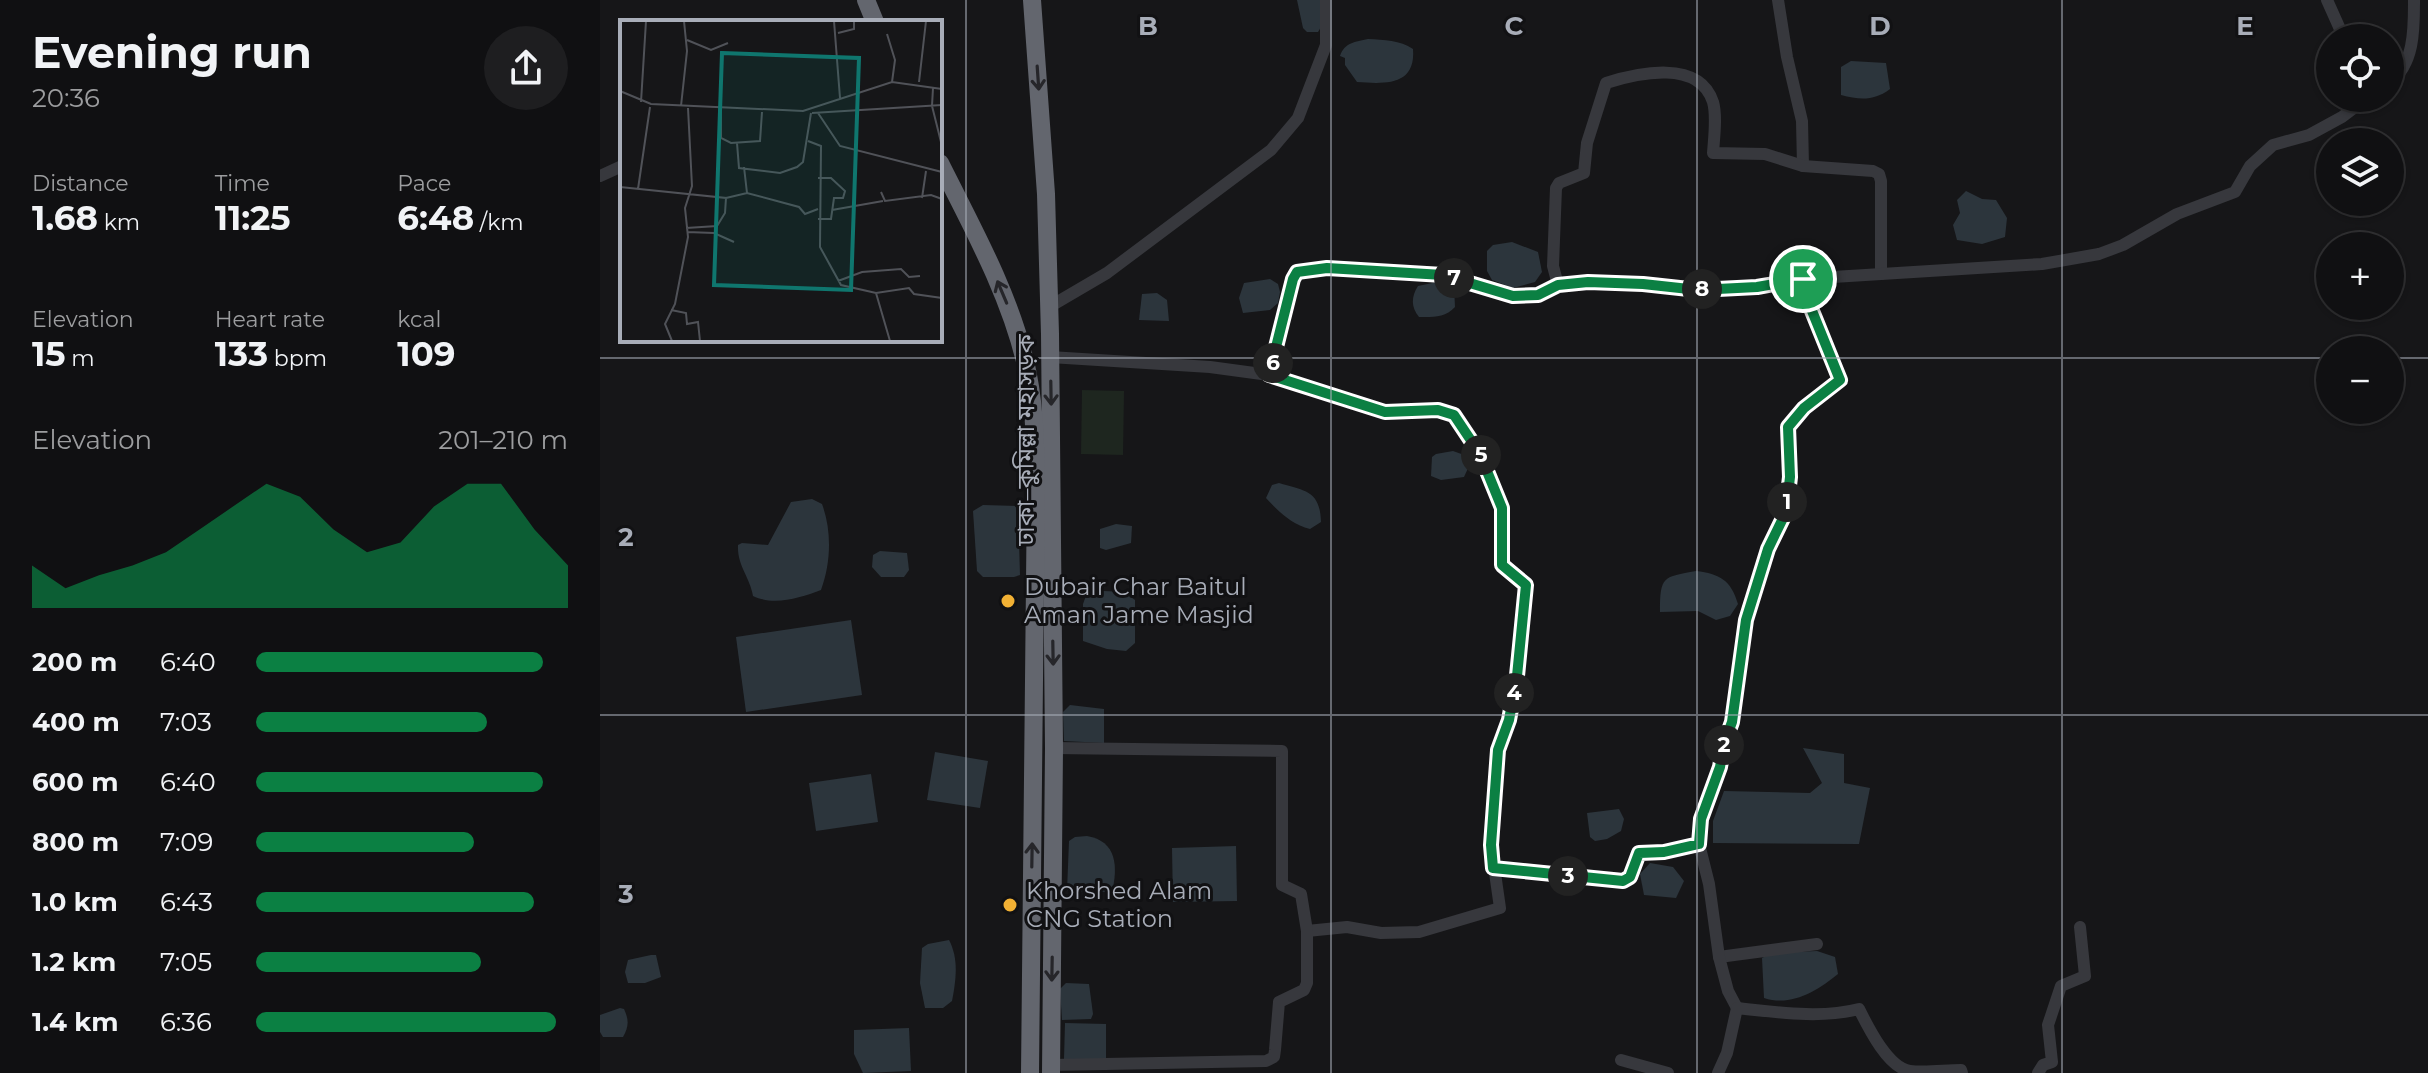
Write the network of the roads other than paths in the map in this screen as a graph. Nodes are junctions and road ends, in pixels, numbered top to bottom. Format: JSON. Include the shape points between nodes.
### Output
{"nodes":[{"id":1,"x":866,"y":0,"type":"edge"},
{"id":2,"x":1032,"y":0,"type":"edge"},
{"id":3,"x":1326,"y":0,"type":"edge"},
{"id":4,"x":1778,"y":0,"type":"edge"},
{"id":5,"x":2327,"y":0,"type":"edge"},
{"id":6,"x":2414,"y":0,"type":"edge"},
{"id":7,"x":874,"y":20,"type":"edge"},
{"id":8,"x":2338,"y":24,"type":"edge"},
{"id":9,"x":2404,"y":65,"type":"edge"},
{"id":10,"x":2344,"y":112,"type":"edge"},
{"id":11,"x":1803,"y":166,"type":"junction"},
{"id":12,"x":620,"y":167,"type":"edge"},
{"id":13,"x":942,"y":167,"type":"edge"},
{"id":14,"x":600,"y":176,"type":"edge"},
{"id":15,"x":1881,"y":274,"type":"junction"},
{"id":16,"x":1803,"y":279,"type":"junction"},
{"id":17,"x":1558,"y":285,"type":"junction"},
{"id":18,"x":1049,"y":307,"type":"junction"},
{"id":19,"x":1050,"y":334,"type":"junction"},
{"id":20,"x":1019,"y":336,"type":"junction"},
{"id":21,"x":1050,"y":357,"type":"junction"},
{"id":22,"x":1025,"y":362,"type":"junction"},
{"id":23,"x":1269,"y":375,"type":"junction"},
{"id":24,"x":1054,"y":748,"type":"junction"},
{"id":25,"x":1699,"y":844,"type":"junction"},
{"id":26,"x":1493,"y":868,"type":"junction"},
{"id":27,"x":2080,"y":927,"type":"dead end"},
{"id":28,"x":1307,"y":931,"type":"junction"},
{"id":29,"x":1817,"y":944,"type":"dead end"},
{"id":30,"x":1719,"y":957,"type":"junction"},
{"id":31,"x":1737,"y":1008,"type":"junction"},
{"id":32,"x":1621,"y":1060,"type":"dead end"},
{"id":33,"x":1051,"y":1069,"type":"edge"},
{"id":34,"x":1030,"y":1073,"type":"edge"},
{"id":35,"x":1668,"y":1073,"type":"edge"},
{"id":36,"x":1718,"y":1073,"type":"edge"},
{"id":37,"x":1962,"y":1073,"type":"edge"},
{"id":38,"x":2038,"y":1073,"type":"edge"}],
"edges":[{"from":1,"to":7,"type":"highway"},
{"from":2,"to":18,"type":"highway","name":"ঢাকা–কুমিল্লা মহাসড়ক","one_way":true},
{"from":3,"to":18,"type":"street","via":[[1326,45],[1298,118],[1271,150],[1107,273]]},
{"from":4,"to":11,"type":"street","via":[[1802,121]]},
{"from":5,"to":8,"type":"street"},
{"from":6,"to":9,"type":"street","via":[[2414,30]]},
{"from":10,"to":15,"type":"street","via":[[2309,135],[2273,145],[2250,166],[2235,192],[2177,214],[2099,254],[2042,264]]},
{"from":11,"to":15,"type":"street","via":[[1879,174]]},
{"from":11,"to":17,"type":"street","via":[[1765,154],[1713,153],[1714,103],[1705,87],[1686,74],[1650,73],[1606,83],[1587,143],[1584,173],[1556,188],[1553,266]]},
{"from":12,"to":14,"type":"street"},
{"from":20,"to":13,"type":"highway","name":"ঢাকা–কুমিল্লা মহাসড়ক","one_way":true},
{"from":15,"to":16,"type":"street"},
{"from":16,"to":17,"type":"street","via":[[1698,290],[1629,283]]},
{"from":16,"to":25,"type":"street","via":[[1840,380],[1788,427],[1786,512],[1768,549],[1746,620],[1732,722],[1701,819]]},
{"from":17,"to":23,"type":"street","via":[[1538,295],[1513,296],[1443,275],[1327,268],[1297,272]]},
{"from":18,"to":19,"type":"highway","name":"ঢাকা–কুমিল্লা মহাসড়ক"},
{"from":19,"to":20,"type":"highway"},
{"from":19,"to":21,"type":"highway","name":"ঢাকা–কুমিল্লা মহাসড়ক"},
{"from":20,"to":22,"type":"highway","name":"ঢাকা–কুমিল্লা মহাসড়ক"},
{"from":21,"to":22,"type":"highway"},
{"from":21,"to":23,"type":"street"},
{"from":21,"to":24,"type":"highway","name":"ঢাকা–কুমিল্লা মহাসড়ক","one_way":true},
{"from":34,"to":22,"type":"highway","name":"ঢাকা–কুমিল্লা মহাসড়ক","one_way":true,"via":[[1036,484]]},
{"from":23,"to":26,"type":"street","via":[[1385,412],[1438,410],[1454,415],[1480,454],[1502,508],[1502,565],[1526,585],[1512,705],[1498,750]]},
{"from":24,"to":28,"type":"street","via":[[1282,751],[1282,885],[1301,894]]},
{"from":24,"to":33,"type":"highway","name":"ঢাকা–কুমিল্লা মহাসড়ক","one_way":true},
{"from":25,"to":26,"type":"street","via":[[1639,853],[1630,877],[1623,881]]},
{"from":25,"to":30,"type":"street"},
{"from":26,"to":28,"type":"street","via":[[1498,910],[1419,932],[1347,927]]},
{"from":27,"to":38,"type":"street","via":[[2085,976],[2061,986],[2048,1025],[2052,1062]]},
{"from":28,"to":33,"type":"street","via":[[1306,987],[1279,1002],[1274,1057]]},
{"from":29,"to":30,"type":"street"},
{"from":30,"to":31,"type":"street"},
{"from":31,"to":36,"type":"street"},
{"from":31,"to":37,"type":"street","via":[[1784,1013],[1859,1009],[1895,1065],[1908,1072]]},
{"from":32,"to":35,"type":"street"}]}
